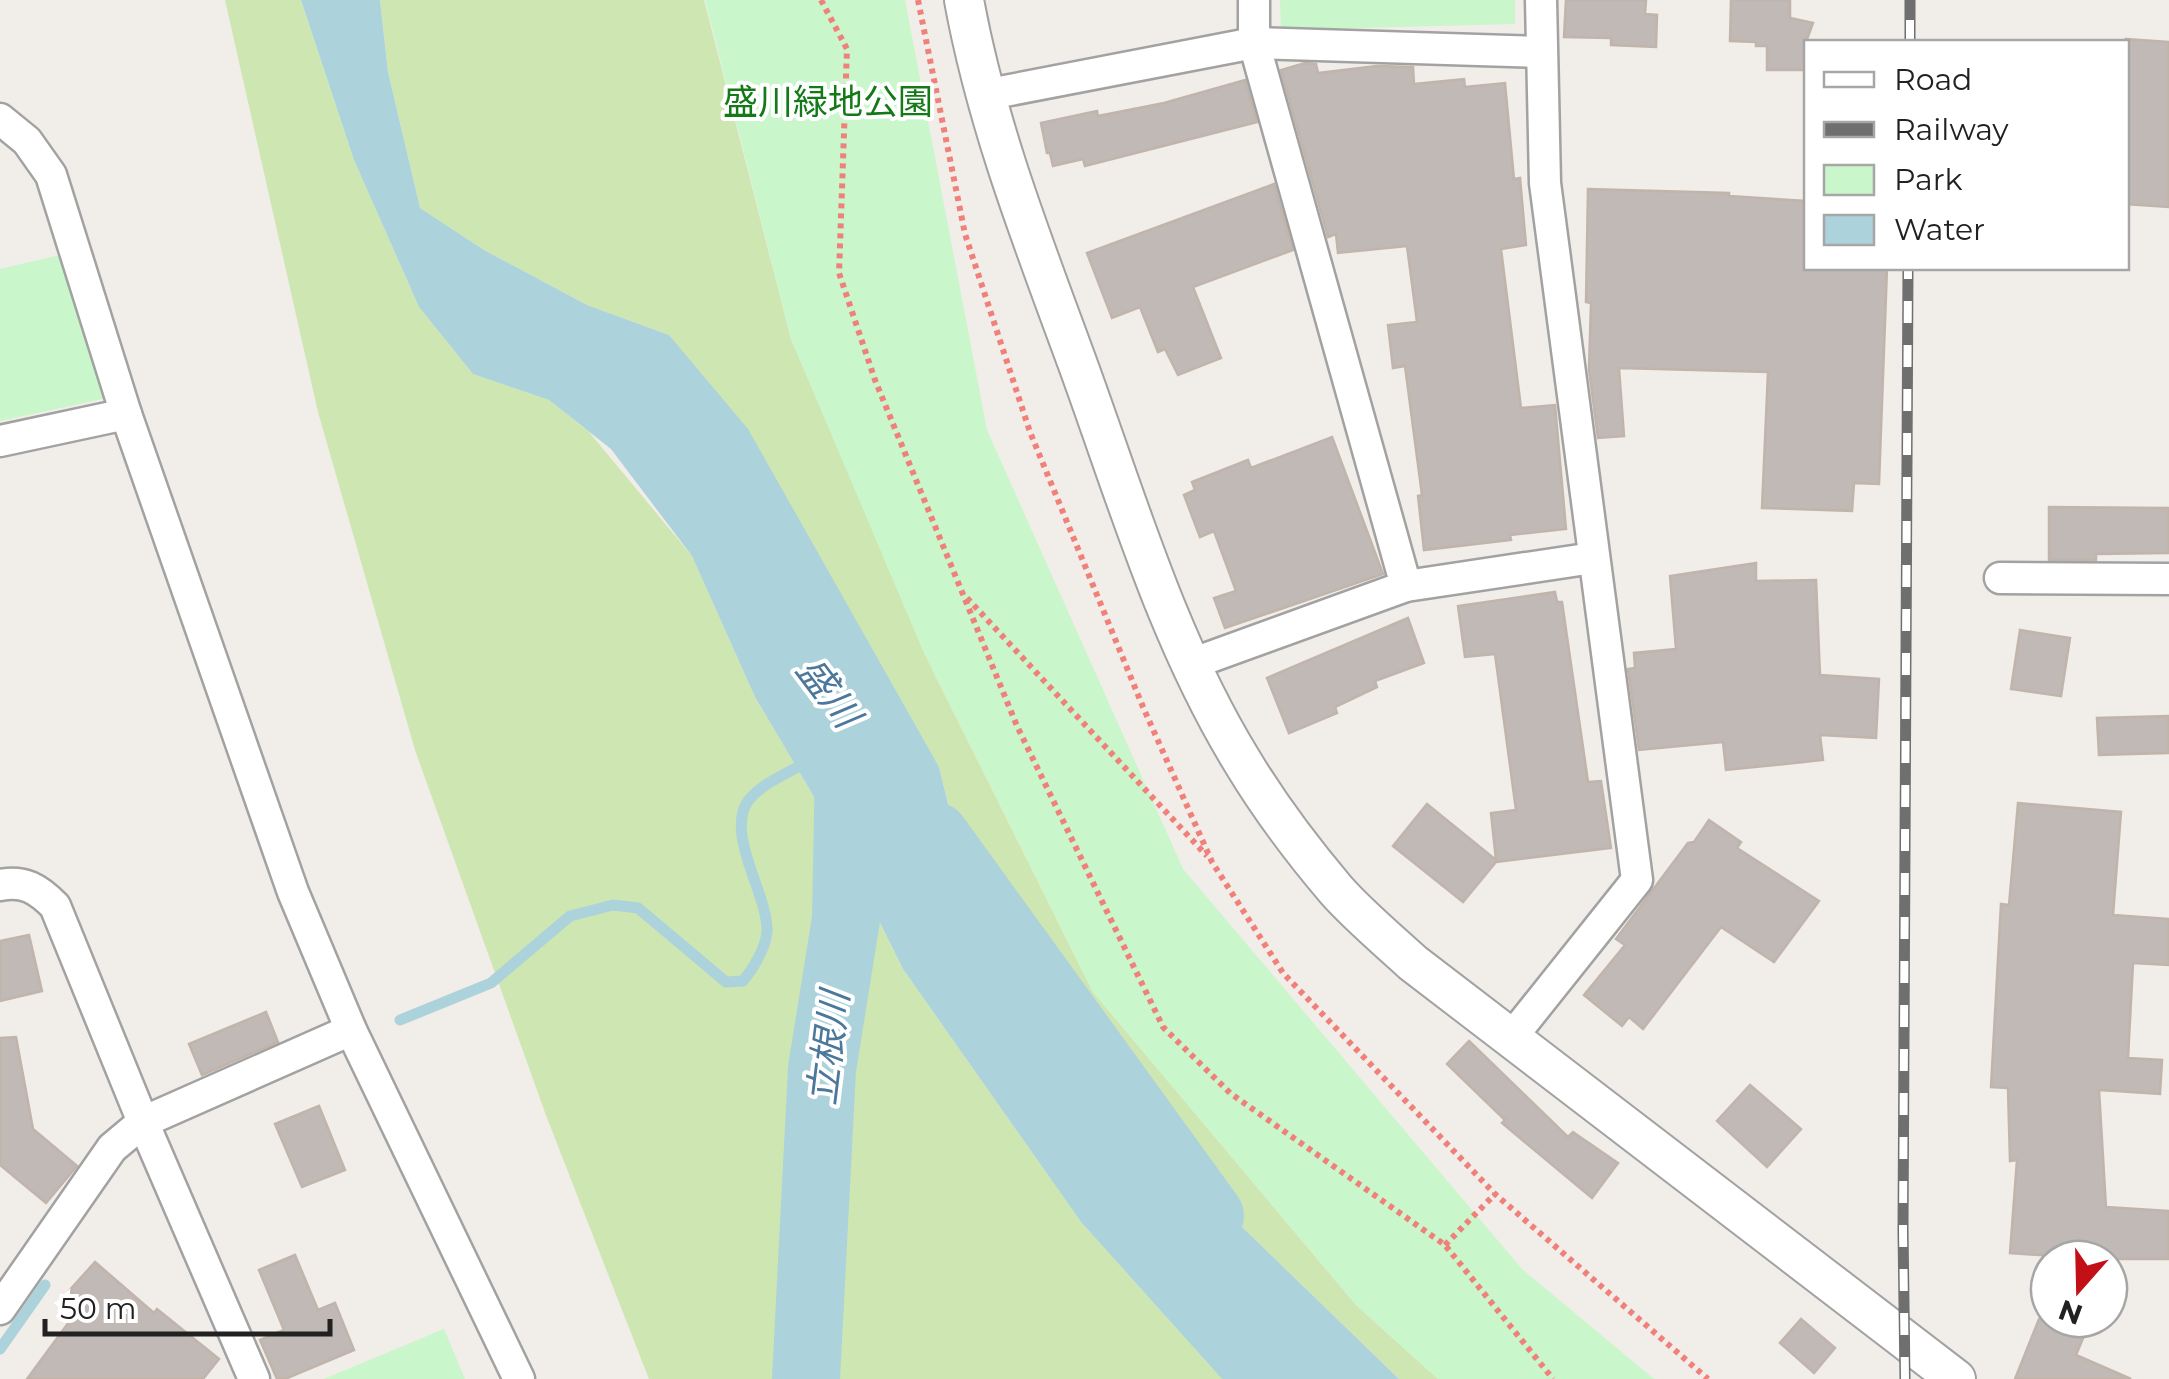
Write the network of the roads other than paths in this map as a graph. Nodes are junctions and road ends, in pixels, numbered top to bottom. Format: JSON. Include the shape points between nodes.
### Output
{"nodes":[{"id":1,"x":964,"y":0,"type":"edge"},
{"id":2,"x":1254,"y":0,"type":"edge"},
{"id":3,"x":1540,"y":0,"type":"edge"},
{"id":4,"x":1254,"y":43,"type":"junction"},
{"id":5,"x":1541,"y":52,"type":"junction"},
{"id":6,"x":984,"y":94,"type":"junction"},
{"id":7,"x":0,"y":119,"type":"edge"},
{"id":8,"x":126,"y":414,"type":"junction"},
{"id":9,"x":0,"y":441,"type":"edge"},
{"id":10,"x":1593,"y":558,"type":"junction"},
{"id":11,"x":2000,"y":578,"type":"dead end"},
{"id":12,"x":2169,"y":579,"type":"edge"},
{"id":13,"x":1406,"y":586,"type":"junction"},
{"id":14,"x":1191,"y":664,"type":"junction"},
{"id":15,"x":0,"y":885,"type":"edge"},
{"id":16,"x":351,"y":1030,"type":"junction"},
{"id":17,"x":1511,"y":1038,"type":"junction"},
{"id":18,"x":144,"y":1122,"type":"junction"},
{"id":19,"x":0,"y":1310,"type":"edge"},
{"id":20,"x":247,"y":1375,"type":"edge"},
{"id":21,"x":519,"y":1379,"type":"edge"},
{"id":22,"x":1956,"y":1379,"type":"edge"}],
"edges":[{"from":1,"to":6,"type":"street"},
{"from":2,"to":4,"type":"street"},
{"from":3,"to":5,"type":"street"},
{"from":4,"to":5,"type":"street"},
{"from":4,"to":6,"type":"street"},
{"from":4,"to":13,"type":"street"},
{"from":5,"to":10,"type":"street","via":[[1545,183]]},
{"from":6,"to":14,"type":"street","via":[[1010,181]]},
{"from":7,"to":8,"type":"street","via":[[27,141],[51,175]]},
{"from":8,"to":9,"type":"street"},
{"from":8,"to":16,"type":"street","via":[[294,892]]},
{"from":10,"to":13,"type":"street"},
{"from":10,"to":17,"type":"street","via":[[1637,880]]},
{"from":11,"to":12,"type":"street"},
{"from":13,"to":14,"type":"street"},
{"from":14,"to":17,"type":"street","via":[[1241,760],[1337,891],[1413,963]]},
{"from":15,"to":18,"type":"street","via":[[39,890],[55,906]]},
{"from":16,"to":18,"type":"street"},
{"from":16,"to":21,"type":"street"},
{"from":17,"to":22,"type":"street"},
{"from":18,"to":19,"type":"street","via":[[112,1148]]},
{"from":18,"to":20,"type":"street"}]}
